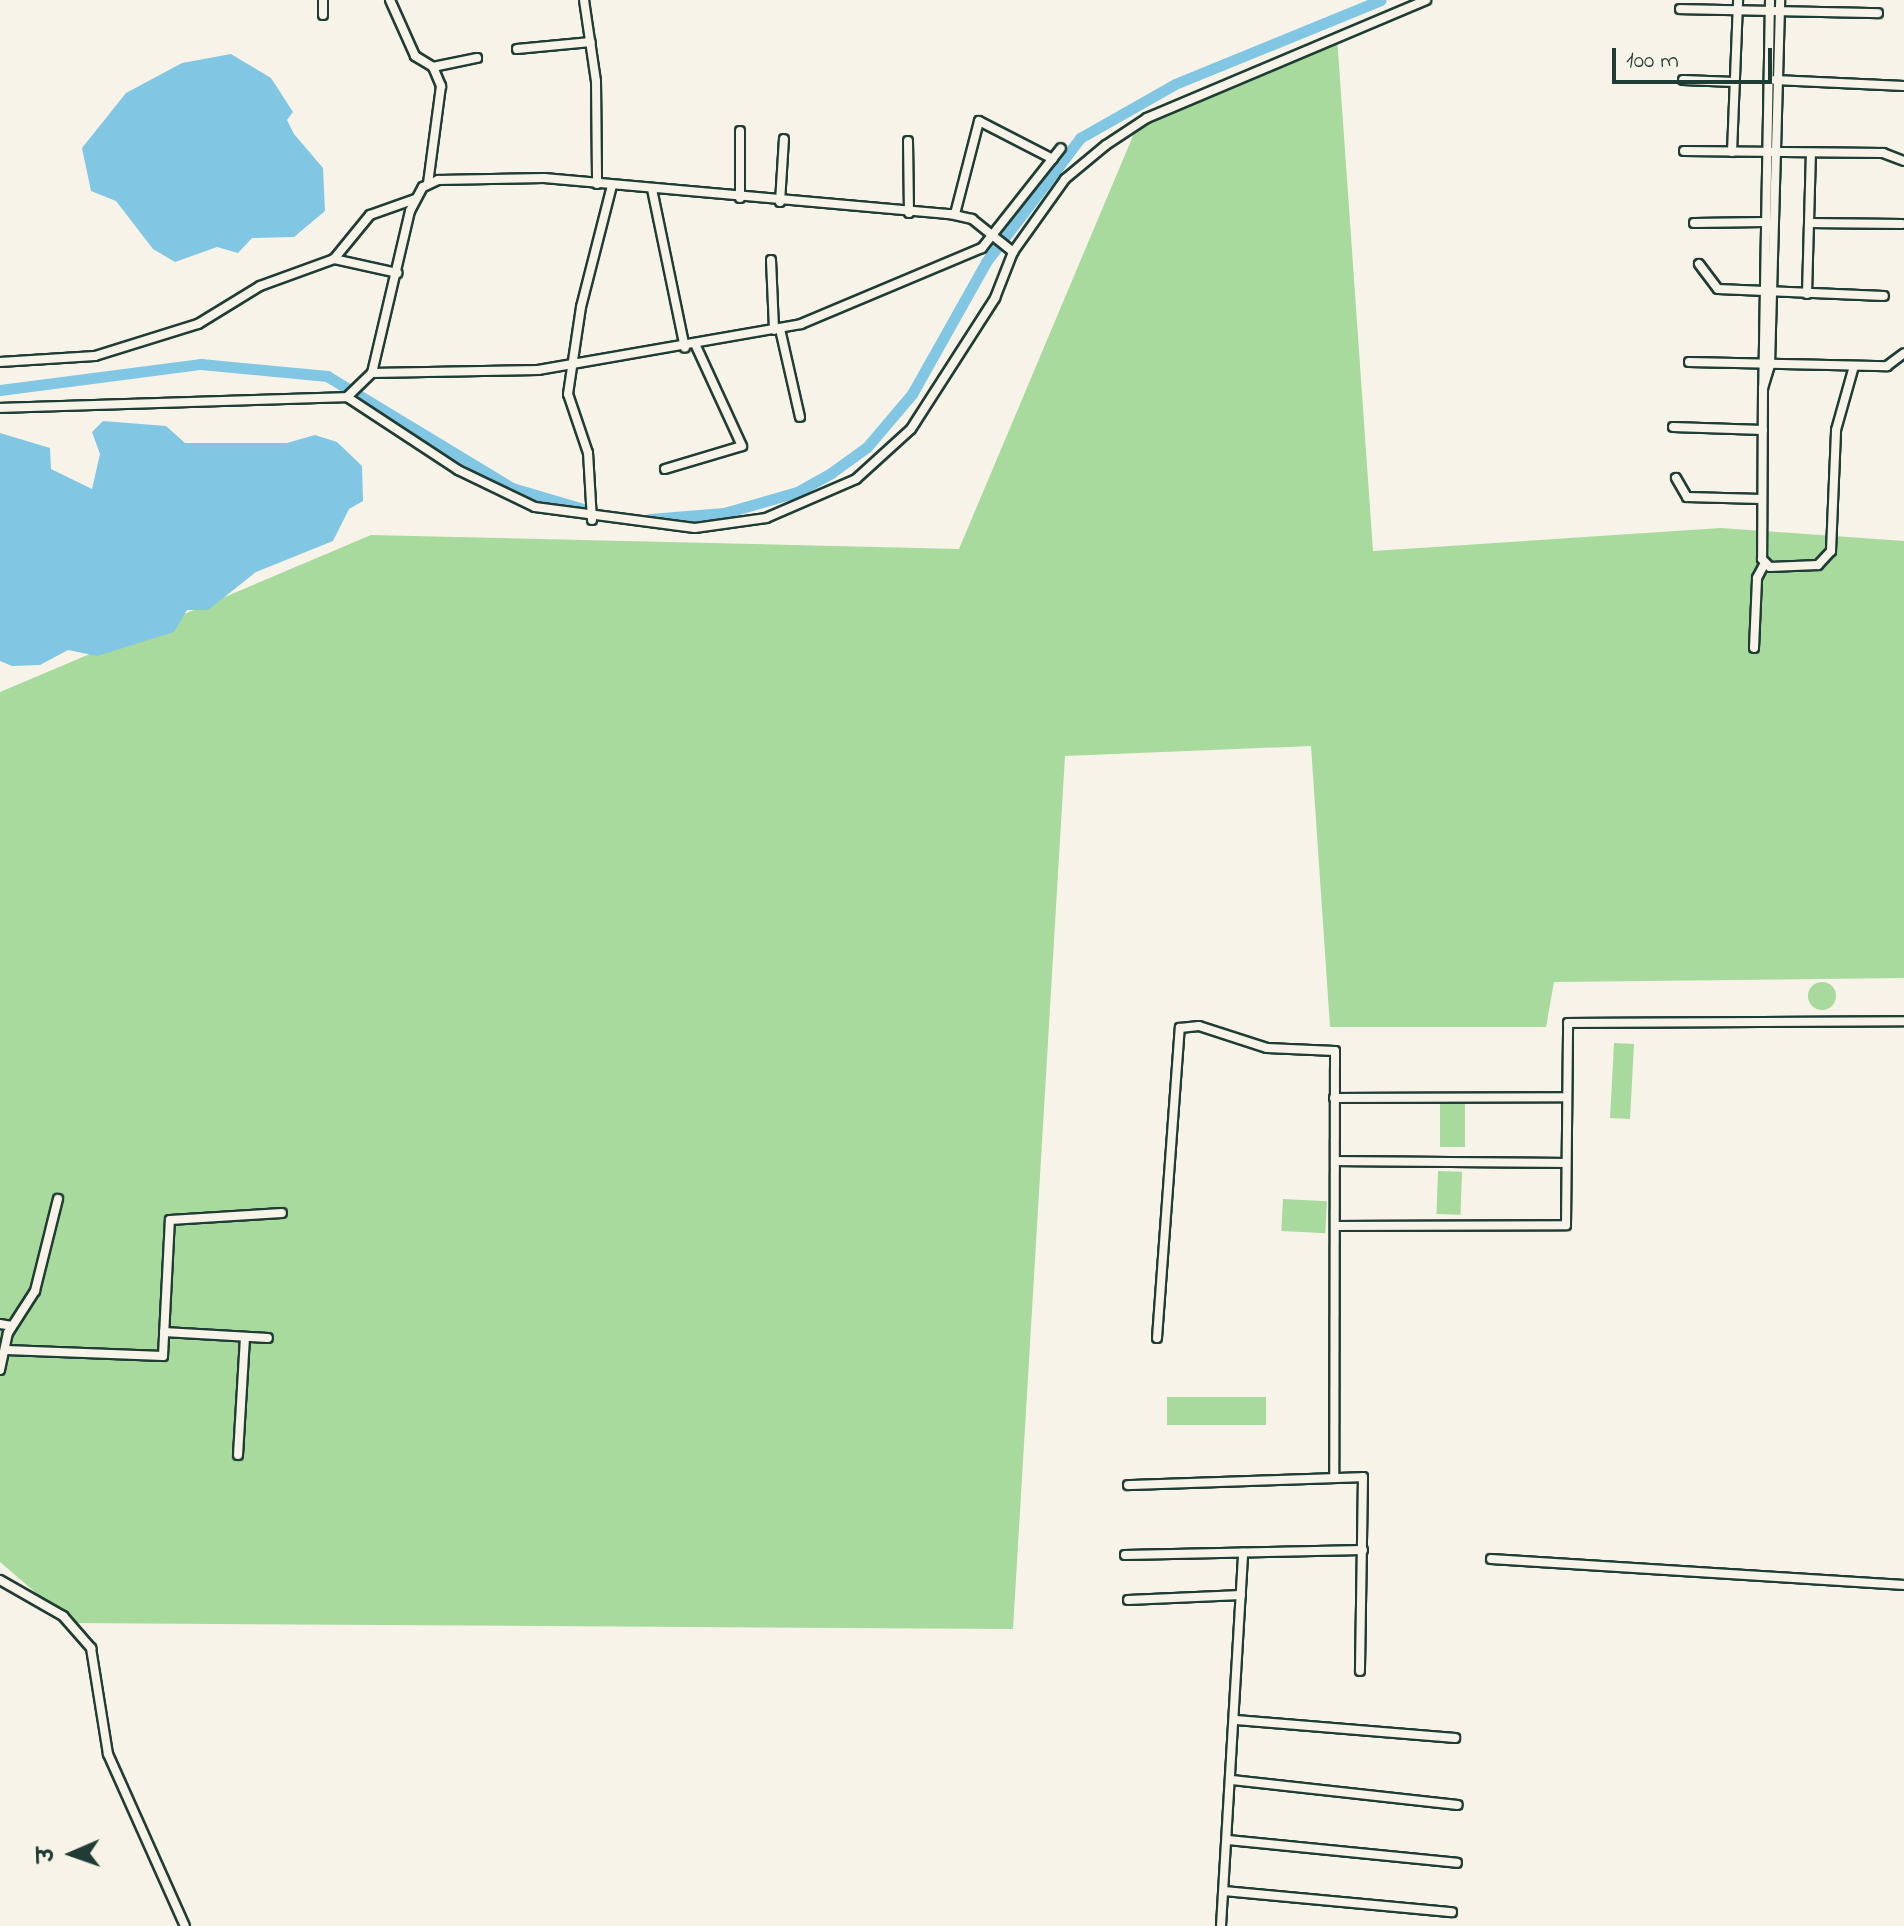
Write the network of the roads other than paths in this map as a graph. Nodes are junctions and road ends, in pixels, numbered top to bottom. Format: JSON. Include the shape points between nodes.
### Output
{"nodes":[{"id":1,"x":323,"y":0,"type":"edge"},
{"id":2,"x":390,"y":0,"type":"edge"},
{"id":3,"x":584,"y":0,"type":"edge"},
{"id":4,"x":1426,"y":0,"type":"edge"},
{"id":5,"x":1780,"y":0,"type":"edge"},
{"id":6,"x":1738,"y":5,"type":"edge"},
{"id":7,"x":1773,"y":7,"type":"edge"},
{"id":8,"x":1680,"y":9,"type":"dead end"},
{"id":9,"x":1878,"y":13,"type":"dead end"},
{"id":10,"x":323,"y":15,"type":"dead end"},
{"id":11,"x":591,"y":42,"type":"junction"},
{"id":12,"x":517,"y":49,"type":"dead end"},
{"id":13,"x":477,"y":58,"type":"dead end"},
{"id":14,"x":433,"y":67,"type":"junction"},
{"id":15,"x":1767,"y":79,"type":"junction"},
{"id":16,"x":1683,"y":80,"type":"dead end"},
{"id":17,"x":1778,"y":80,"type":"junction"},
{"id":18,"x":1735,"y":82,"type":"junction"},
{"id":19,"x":1904,"y":86,"type":"edge"},
{"id":20,"x":740,"y":131,"type":"dead end"},
{"id":21,"x":784,"y":139,"type":"dead end"},
{"id":22,"x":908,"y":141,"type":"dead end"},
{"id":23,"x":1061,"y":148,"type":"dead end"},
{"id":24,"x":1684,"y":151,"type":"dead end"},
{"id":25,"x":1732,"y":152,"type":"junction"},
{"id":26,"x":1763,"y":152,"type":"junction"},
{"id":27,"x":1776,"y":152,"type":"junction"},
{"id":28,"x":1811,"y":153,"type":"junction"},
{"id":29,"x":1053,"y":159,"type":"junction"},
{"id":30,"x":1904,"y":161,"type":"edge"},
{"id":31,"x":428,"y":184,"type":"junction"},
{"id":32,"x":597,"y":184,"type":"junction"},
{"id":33,"x":612,"y":185,"type":"junction"},
{"id":34,"x":652,"y":189,"type":"junction"},
{"id":35,"x":740,"y":198,"type":"junction"},
{"id":36,"x":415,"y":199,"type":"junction"},
{"id":37,"x":780,"y":202,"type":"junction"},
{"id":38,"x":909,"y":213,"type":"junction"},
{"id":39,"x":955,"y":214,"type":"junction"},
{"id":40,"x":1762,"y":222,"type":"junction"},
{"id":41,"x":1774,"y":222,"type":"junction"},
{"id":42,"x":1694,"y":223,"type":"dead end"},
{"id":43,"x":1809,"y":223,"type":"junction"},
{"id":44,"x":1902,"y":224,"type":"dead end"},
{"id":45,"x":991,"y":240,"type":"junction"},
{"id":46,"x":1013,"y":252,"type":"junction"},
{"id":47,"x":334,"y":259,"type":"junction"},
{"id":48,"x":771,"y":260,"type":"dead end"},
{"id":49,"x":1699,"y":264,"type":"dead end"},
{"id":50,"x":397,"y":273,"type":"junction"},
{"id":51,"x":1761,"y":291,"type":"junction"},
{"id":52,"x":1773,"y":292,"type":"junction"},
{"id":53,"x":1807,"y":294,"type":"junction"},
{"id":54,"x":1884,"y":296,"type":"dead end"},
{"id":55,"x":777,"y":329,"type":"junction"},
{"id":56,"x":696,"y":346,"type":"junction"},
{"id":57,"x":685,"y":348,"type":"junction"},
{"id":58,"x":1904,"y":353,"type":"edge"},
{"id":59,"x":0,"y":362,"type":"edge"},
{"id":60,"x":1689,"y":362,"type":"dead end"},
{"id":61,"x":1760,"y":364,"type":"junction"},
{"id":62,"x":570,"y":365,"type":"junction"},
{"id":63,"x":1770,"y":365,"type":"junction"},
{"id":64,"x":1854,"y":366,"type":"junction"},
{"id":65,"x":372,"y":373,"type":"junction"},
{"id":66,"x":1763,"y":388,"type":"junction"},
{"id":67,"x":348,"y":394,"type":"junction"},
{"id":68,"x":0,"y":408,"type":"edge"},
{"id":69,"x":800,"y":417,"type":"dead end"},
{"id":70,"x":1673,"y":427,"type":"dead end"},
{"id":71,"x":1763,"y":430,"type":"junction"},
{"id":72,"x":665,"y":469,"type":"dead end"},
{"id":73,"x":1676,"y":478,"type":"dead end"},
{"id":74,"x":1761,"y":499,"type":"junction"},
{"id":75,"x":591,"y":513,"type":"junction"},
{"id":76,"x":1765,"y":563,"type":"junction"},
{"id":77,"x":1754,"y":648,"type":"dead end"},
{"id":78,"x":1904,"y":1021,"type":"edge"},
{"id":79,"x":1567,"y":1097,"type":"junction"},
{"id":80,"x":1334,"y":1098,"type":"junction"},
{"id":81,"x":1335,"y":1161,"type":"junction"},
{"id":82,"x":1566,"y":1163,"type":"junction"},
{"id":83,"x":58,"y":1199,"type":"dead end"},
{"id":84,"x":282,"y":1213,"type":"dead end"},
{"id":85,"x":1335,"y":1226,"type":"junction"},
{"id":86,"x":0,"y":1324,"type":"edge"},
{"id":87,"x":12,"y":1326,"type":"junction"},
{"id":88,"x":164,"y":1332,"type":"junction"},
{"id":89,"x":245,"y":1337,"type":"junction"},
{"id":90,"x":268,"y":1338,"type":"dead end"},
{"id":91,"x":1157,"y":1338,"type":"dead end"},
{"id":92,"x":6,"y":1350,"type":"junction"},
{"id":93,"x":0,"y":1370,"type":"edge"},
{"id":94,"x":238,"y":1455,"type":"dead end"},
{"id":95,"x":1334,"y":1477,"type":"junction"},
{"id":96,"x":1128,"y":1485,"type":"dead end"},
{"id":97,"x":1363,"y":1550,"type":"junction"},
{"id":98,"x":1243,"y":1553,"type":"junction"},
{"id":99,"x":1125,"y":1555,"type":"dead end"},
{"id":100,"x":1491,"y":1559,"type":"dead end"},
{"id":101,"x":0,"y":1580,"type":"edge"},
{"id":102,"x":1904,"y":1585,"type":"edge"},
{"id":103,"x":1241,"y":1595,"type":"junction"},
{"id":104,"x":1128,"y":1600,"type":"dead end"},
{"id":105,"x":1360,"y":1671,"type":"dead end"},
{"id":106,"x":1236,"y":1720,"type":"junction"},
{"id":107,"x":1455,"y":1738,"type":"dead end"},
{"id":108,"x":1232,"y":1780,"type":"junction"},
{"id":109,"x":1458,"y":1805,"type":"dead end"},
{"id":110,"x":1228,"y":1840,"type":"junction"},
{"id":111,"x":1457,"y":1863,"type":"dead end"},
{"id":112,"x":1224,"y":1891,"type":"junction"},
{"id":113,"x":1452,"y":1912,"type":"dead end"},
{"id":114,"x":185,"y":1926,"type":"edge"},
{"id":115,"x":1221,"y":1926,"type":"edge"}],
"edges":[{"from":1,"to":10,"type":"street"},
{"from":2,"to":14,"type":"street","via":[[417,60]]},
{"from":3,"to":11,"type":"street"},
{"from":4,"to":46,"type":"street","via":[[1147,118],[1065,179]]},
{"from":5,"to":7,"type":"street"},
{"from":6,"to":7,"type":"street"},
{"from":6,"to":8,"type":"street"},
{"from":6,"to":18,"type":"street"},
{"from":7,"to":9,"type":"street"},
{"from":7,"to":15,"type":"street"},
{"from":7,"to":17,"type":"street"},
{"from":11,"to":12,"type":"street"},
{"from":11,"to":32,"type":"street"},
{"from":13,"to":14,"type":"street"},
{"from":14,"to":31,"type":"street","via":[[441,86]]},
{"from":15,"to":17,"type":"street"},
{"from":15,"to":26,"type":"street"},
{"from":16,"to":18,"type":"street"},
{"from":17,"to":19,"type":"street"},
{"from":17,"to":27,"type":"street"},
{"from":18,"to":25,"type":"street"},
{"from":20,"to":35,"type":"street"},
{"from":21,"to":37,"type":"street"},
{"from":22,"to":38,"type":"street"},
{"from":23,"to":29,"type":"street"},
{"from":24,"to":25,"type":"street"},
{"from":25,"to":26,"type":"street"},
{"from":26,"to":27,"type":"street"},
{"from":26,"to":40,"type":"street"},
{"from":27,"to":28,"type":"street"},
{"from":27,"to":41,"type":"street"},
{"from":28,"to":30,"type":"street","via":[[1883,153]]},
{"from":28,"to":43,"type":"street"},
{"from":29,"to":39,"type":"street","via":[[979,121]]},
{"from":29,"to":45,"type":"street"},
{"from":31,"to":32,"type":"street","via":[[510,178]]},
{"from":31,"to":36,"type":"street"},
{"from":32,"to":33,"type":"street"},
{"from":33,"to":34,"type":"street"},
{"from":33,"to":62,"type":"street"},
{"from":34,"to":35,"type":"street"},
{"from":34,"to":57,"type":"street"},
{"from":35,"to":37,"type":"street"},
{"from":36,"to":47,"type":"street","via":[[370,215]]},
{"from":36,"to":50,"type":"street"},
{"from":37,"to":38,"type":"street"},
{"from":38,"to":39,"type":"street"},
{"from":39,"to":45,"type":"street"},
{"from":40,"to":41,"type":"street"},
{"from":40,"to":42,"type":"street"},
{"from":40,"to":51,"type":"street"},
{"from":41,"to":52,"type":"street"},
{"from":43,"to":44,"type":"street"},
{"from":43,"to":53,"type":"street"},
{"from":45,"to":46,"type":"street"},
{"from":45,"to":55,"type":"street","via":[[901,287]]},
{"from":46,"to":75,"type":"street","via":[[995,298],[911,429],[856,479],[766,518],[695,528]]},
{"from":47,"to":50,"type":"street"},
{"from":47,"to":59,"type":"street","via":[[260,286],[198,324],[95,356]]},
{"from":48,"to":55,"type":"street"},
{"from":49,"to":51,"type":"street","via":[[1709,286]]},
{"from":50,"to":65,"type":"street"},
{"from":51,"to":52,"type":"street"},
{"from":51,"to":61,"type":"street"},
{"from":52,"to":53,"type":"street"},
{"from":52,"to":63,"type":"street"},
{"from":53,"to":54,"type":"street"},
{"from":55,"to":56,"type":"street"},
{"from":55,"to":69,"type":"street"},
{"from":56,"to":57,"type":"street"},
{"from":56,"to":72,"type":"street","via":[[742,446]]},
{"from":57,"to":62,"type":"street"},
{"from":58,"to":64,"type":"street","via":[[1887,366]]},
{"from":60,"to":61,"type":"street"},
{"from":61,"to":63,"type":"street"},
{"from":61,"to":66,"type":"street"},
{"from":62,"to":65,"type":"street","via":[[466,376]]},
{"from":62,"to":75,"type":"street","via":[[568,394],[588,453]]},
{"from":63,"to":64,"type":"street"},
{"from":63,"to":66,"type":"street"},
{"from":64,"to":76,"type":"street","via":[[1836,430],[1826,561]]},
{"from":65,"to":67,"type":"street","via":[[355,382]]},
{"from":66,"to":71,"type":"street"},
{"from":67,"to":68,"type":"street"},
{"from":67,"to":75,"type":"street","via":[[497,491]]},
{"from":70,"to":71,"type":"street"},
{"from":71,"to":74,"type":"street"},
{"from":73,"to":74,"type":"street","via":[[1687,497]]},
{"from":74,"to":76,"type":"street"},
{"from":76,"to":77,"type":"street","via":[[1757,578]]},
{"from":78,"to":79,"type":"street","via":[[1568,1023]]},
{"from":79,"to":80,"type":"street"},
{"from":79,"to":82,"type":"street"},
{"from":80,"to":81,"type":"street"},
{"from":80,"to":91,"type":"street","via":[[1335,1051],[1267,1048],[1199,1026],[1180,1028]]},
{"from":81,"to":82,"type":"street"},
{"from":81,"to":85,"type":"street"},
{"from":82,"to":85,"type":"street","via":[[1566,1225]]},
{"from":83,"to":87,"type":"street","via":[[35,1291]]},
{"from":84,"to":88,"type":"street","via":[[170,1220]]},
{"from":85,"to":95,"type":"street"},
{"from":86,"to":87,"type":"street"},
{"from":87,"to":92,"type":"street"},
{"from":88,"to":89,"type":"street"},
{"from":88,"to":92,"type":"street","via":[[167,1351],[157,1358]]},
{"from":89,"to":90,"type":"street"},
{"from":89,"to":94,"type":"street"},
{"from":92,"to":93,"type":"street"},
{"from":95,"to":96,"type":"street"},
{"from":95,"to":97,"type":"street","via":[[1363,1477]]},
{"from":97,"to":98,"type":"street"},
{"from":97,"to":105,"type":"street"},
{"from":98,"to":99,"type":"street"},
{"from":98,"to":103,"type":"street"},
{"from":100,"to":102,"type":"street"},
{"from":101,"to":114,"type":"street","via":[[63,1616],[91,1648],[108,1754]]},
{"from":103,"to":104,"type":"street"},
{"from":103,"to":106,"type":"street"},
{"from":106,"to":107,"type":"street"},
{"from":106,"to":108,"type":"street"},
{"from":108,"to":109,"type":"street"},
{"from":108,"to":110,"type":"street"},
{"from":110,"to":111,"type":"street"},
{"from":110,"to":112,"type":"street"},
{"from":112,"to":113,"type":"street"},
{"from":112,"to":115,"type":"street"}]}
